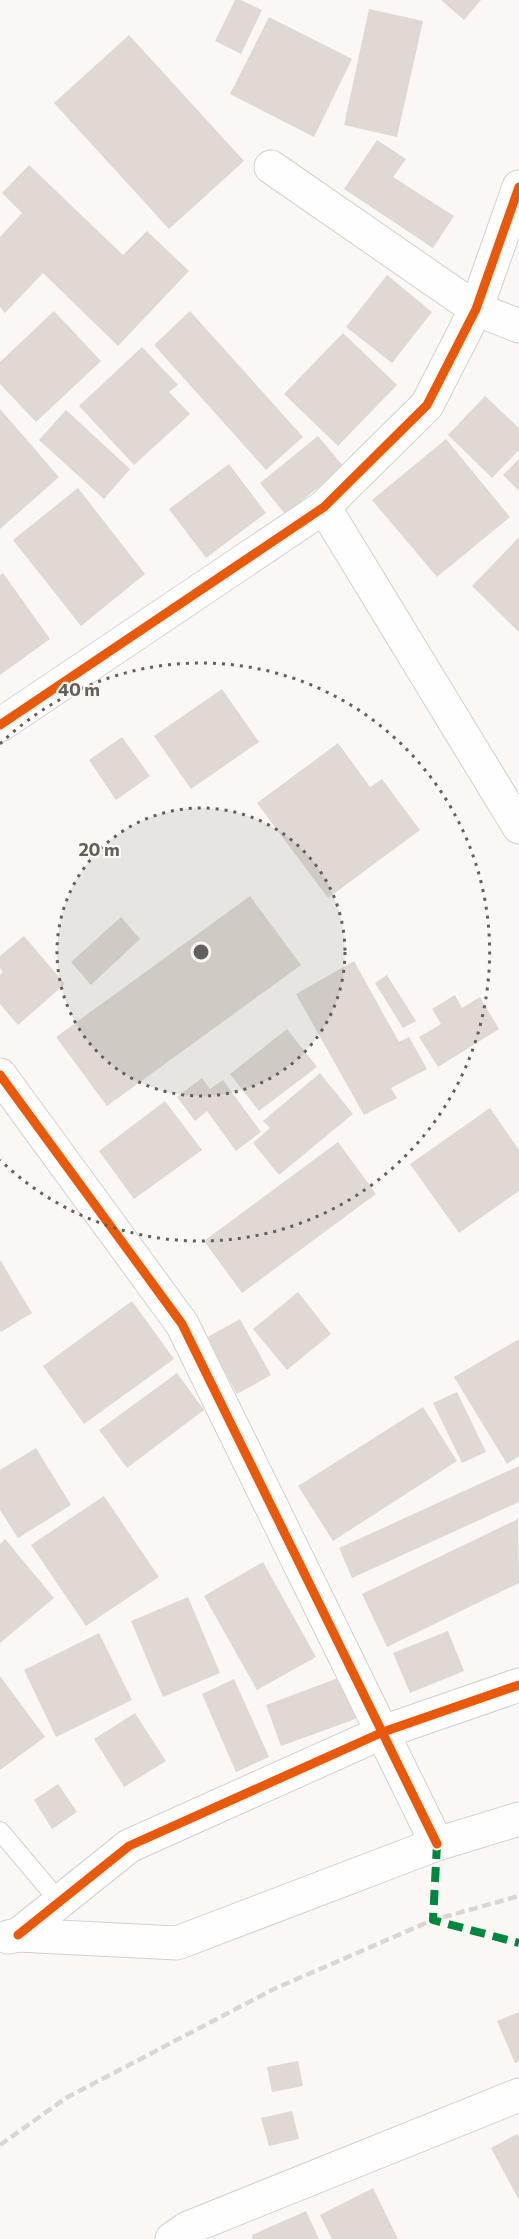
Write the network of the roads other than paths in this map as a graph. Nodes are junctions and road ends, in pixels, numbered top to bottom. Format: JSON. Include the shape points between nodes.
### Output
{"nodes":[{"id":1,"x":271,"y":167,"type":"dead end"},
{"id":2,"x":519,"y":186,"type":"edge"},
{"id":3,"x":476,"y":309,"type":"junction"},
{"id":4,"x":519,"y":326,"type":"edge"},
{"id":5,"x":324,"y":507,"type":"junction"},
{"id":6,"x":0,"y":725,"type":"edge"},
{"id":7,"x":519,"y":827,"type":"edge"},
{"id":8,"x":0,"y":1075,"type":"edge"},
{"id":9,"x":519,"y":1685,"type":"edge"},
{"id":10,"x":382,"y":1732,"type":"junction"},
{"id":11,"x":519,"y":1819,"type":"edge"},
{"id":12,"x":0,"y":1831,"type":"edge"},
{"id":13,"x":437,"y":1844,"type":"junction"},
{"id":14,"x":59,"y":1901,"type":"junction"},
{"id":15,"x":9,"y":1937,"type":"edge"},
{"id":16,"x":519,"y":2095,"type":"edge"},
{"id":17,"x":172,"y":2239,"type":"edge"}],
"edges":[{"from":1,"to":3,"type":"street"},
{"from":2,"to":3,"type":"street"},
{"from":3,"to":4,"type":"street"},
{"from":3,"to":5,"type":"street","via":[[428,405]]},
{"from":5,"to":6,"type":"street"},
{"from":5,"to":7,"type":"street"},
{"from":8,"to":10,"type":"street","via":[[182,1324]]},
{"from":9,"to":10,"type":"street"},
{"from":10,"to":13,"type":"street"},
{"from":10,"to":14,"type":"street","via":[[129,1845]]},
{"from":11,"to":13,"type":"street"},
{"from":12,"to":14,"type":"lane"},
{"from":13,"to":15,"type":"street","via":[[177,1943]]},
{"from":14,"to":15,"type":"street"},
{"from":16,"to":17,"type":"street","via":[[188,2228]]}]}
